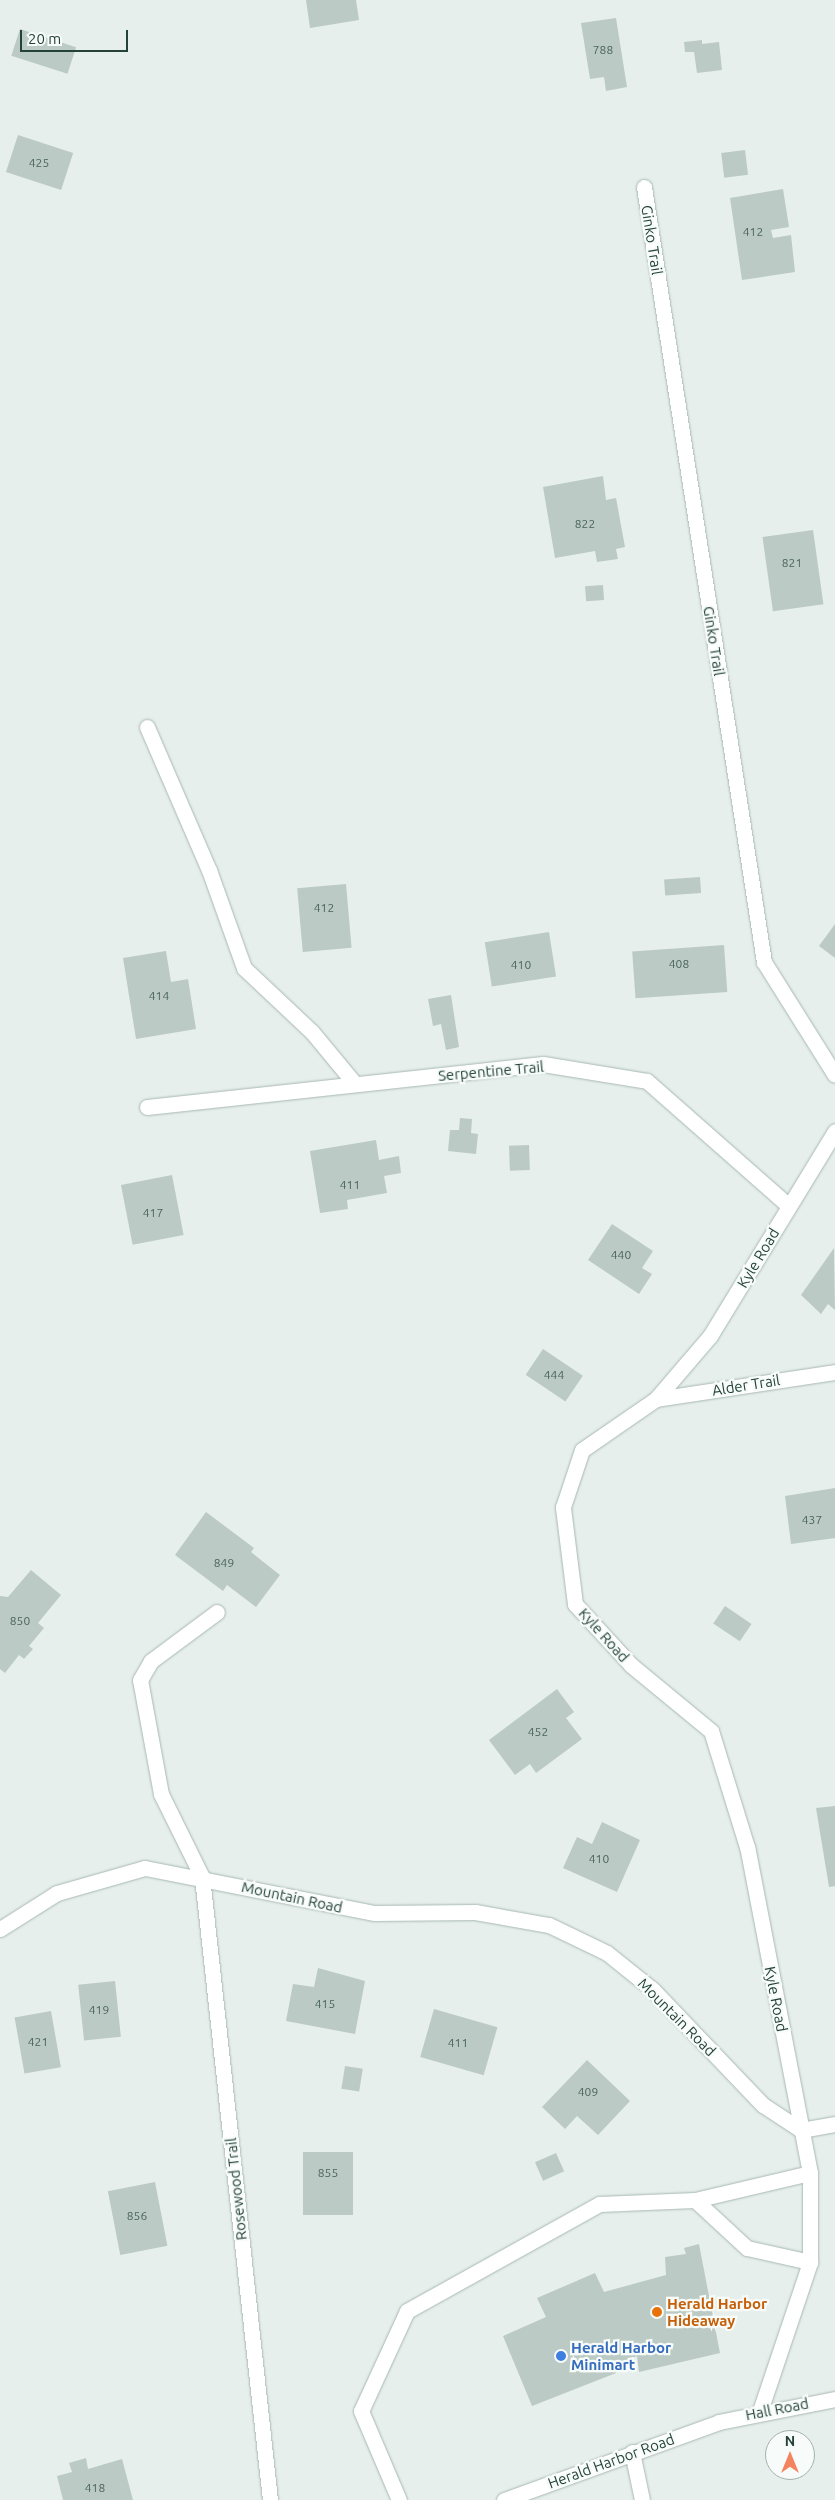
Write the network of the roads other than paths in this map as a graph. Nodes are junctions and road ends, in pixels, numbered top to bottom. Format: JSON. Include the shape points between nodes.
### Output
{"nodes":[{"id":1,"x":644,"y":187,"type":"dead end"},
{"id":2,"x":147,"y":727,"type":"dead end"},
{"id":3,"x":835,"y":1075,"type":"edge"},
{"id":4,"x":355,"y":1084,"type":"junction"},
{"id":5,"x":147,"y":1107,"type":"dead end"},
{"id":6,"x":835,"y":1131,"type":"edge"},
{"id":7,"x":789,"y":1206,"type":"junction"},
{"id":8,"x":835,"y":1372,"type":"edge"},
{"id":9,"x":656,"y":1399,"type":"junction"},
{"id":10,"x":217,"y":1612,"type":"dead end"},
{"id":11,"x":202,"y":1877,"type":"junction"},
{"id":12,"x":0,"y":1929,"type":"edge"},
{"id":13,"x":835,"y":2124,"type":"edge"},
{"id":14,"x":802,"y":2130,"type":"junction"},
{"id":15,"x":810,"y":2173,"type":"junction"},
{"id":16,"x":695,"y":2200,"type":"junction"},
{"id":17,"x":810,"y":2262,"type":"junction"},
{"id":18,"x":835,"y":2399,"type":"edge"},
{"id":19,"x":760,"y":2411,"type":"junction"},
{"id":20,"x":719,"y":2422,"type":"joint"},
{"id":21,"x":632,"y":2452,"type":"junction"},
{"id":22,"x":270,"y":2500,"type":"edge"},
{"id":23,"x":399,"y":2500,"type":"edge"},
{"id":24,"x":504,"y":2500,"type":"edge"},
{"id":25,"x":642,"y":2500,"type":"edge"}],
"edges":[{"from":1,"to":3,"type":"street","name":"Ginko Trail","via":[[764,962]]},
{"from":2,"to":4,"type":"street","via":[[209,870],[244,968],[312,1032]]},
{"from":4,"to":5,"type":"street","name":"Serpentine Trail"},
{"from":4,"to":7,"type":"street","name":"Serpentine Trail","via":[[543,1064],[647,1081]]},
{"from":6,"to":7,"type":"street","name":"Kyle Road"},
{"from":7,"to":9,"type":"street","name":"Kyle Road","via":[[710,1336]]},
{"from":8,"to":9,"type":"street","name":"Alder Trail"},
{"from":9,"to":14,"type":"street","name":"Kyle Road","via":[[582,1450],[563,1507],[575,1604],[631,1665],[711,1731],[746,1847]]},
{"from":10,"to":11,"type":"street","via":[[152,1661],[140,1680],[161,1794]]},
{"from":11,"to":12,"type":"street","name":"Mountain Road","via":[[145,1868],[57,1893]]},
{"from":11,"to":14,"type":"street","name":"Mountain Road","via":[[375,1913],[475,1912],[549,1924],[607,1953],[653,1990],[763,2106]]},
{"from":11,"to":22,"type":"street","name":"Rosewood Trail"},
{"from":13,"to":14,"type":"street"},
{"from":14,"to":15,"type":"street"},
{"from":15,"to":16,"type":"street"},
{"from":15,"to":17,"type":"street"},
{"from":16,"to":17,"type":"street","via":[[747,2248]]},
{"from":16,"to":23,"type":"street","via":[[599,2204],[407,2311],[362,2411]]},
{"from":17,"to":19,"type":"street"},
{"from":18,"to":19,"type":"street","name":"Hall Road"},
{"from":19,"to":20,"type":"street","name":"Hall Road"},
{"from":20,"to":21,"type":"street","name":"Herald Harbor Road"},
{"from":21,"to":24,"type":"street","name":"Herald Harbor Road"},
{"from":21,"to":25,"type":"street"}]}
